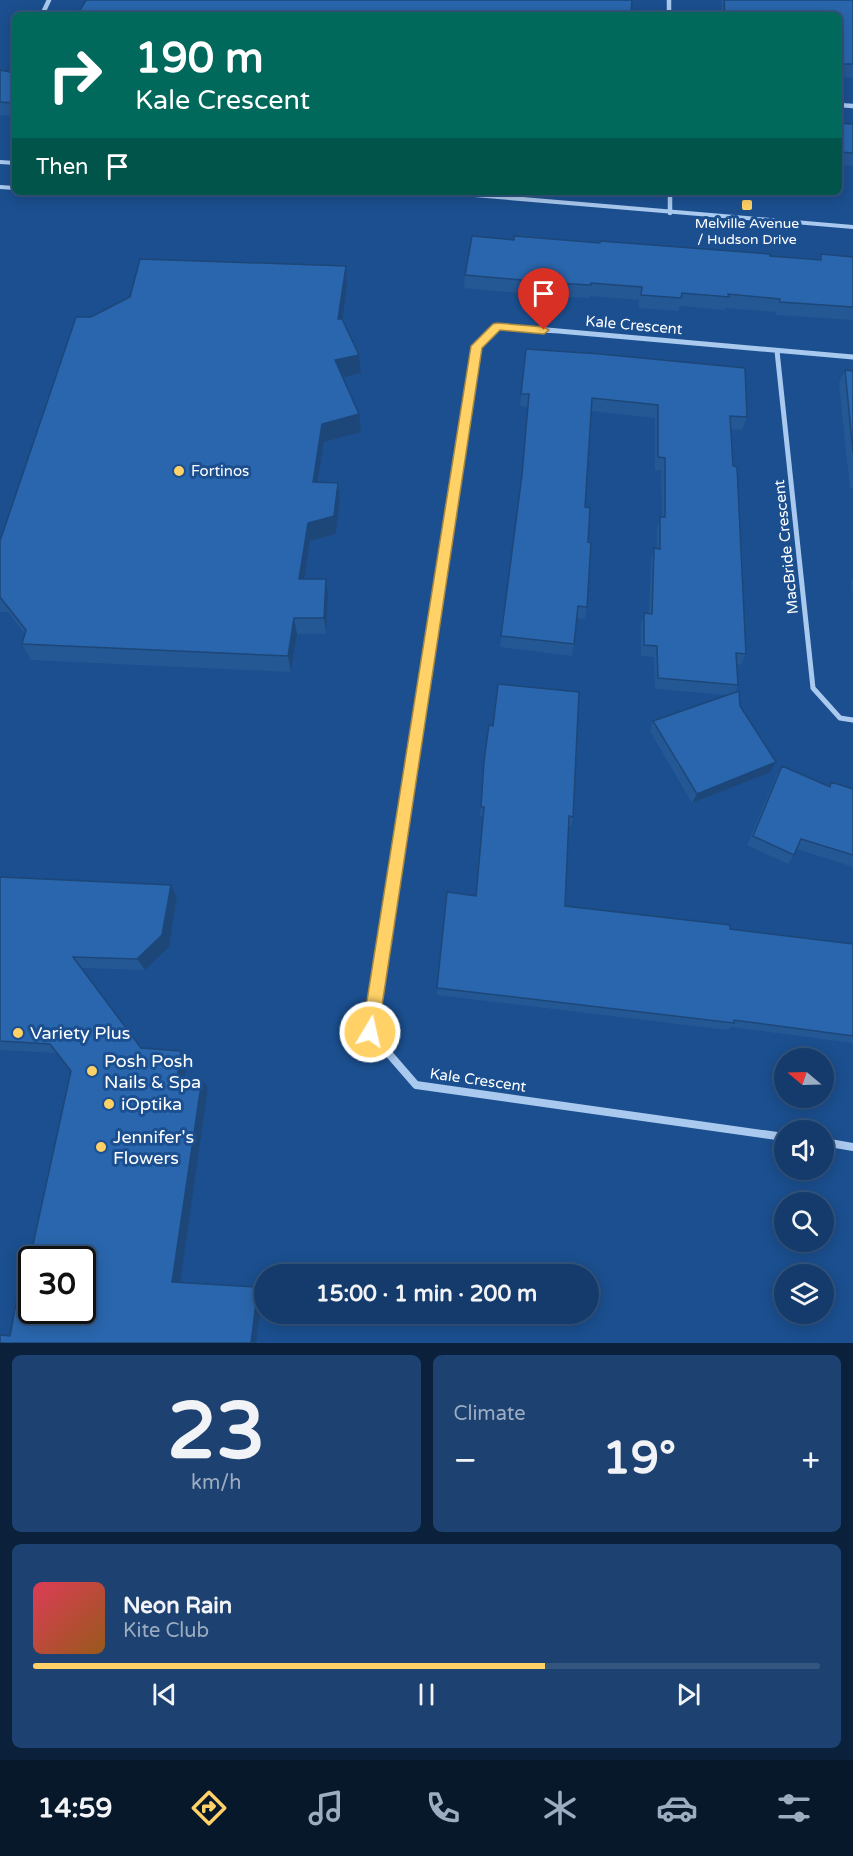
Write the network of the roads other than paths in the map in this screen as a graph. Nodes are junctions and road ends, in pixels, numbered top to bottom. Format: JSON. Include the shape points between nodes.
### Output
{"nodes":[{"id":1,"x":471,"y":195,"type":"edge"},
{"id":2,"x":670,"y":195,"type":"edge"},
{"id":3,"x":670,"y":213,"type":"junction"},
{"id":4,"x":853,"y":227,"type":"edge"},
{"id":5,"x":777,"y":351,"type":"junction"},
{"id":6,"x":853,"y":357,"type":"edge"},
{"id":7,"x":853,"y":720,"type":"edge"},
{"id":8,"x":774,"y":1136,"type":"edge"},
{"id":9,"x":834,"y":1144,"type":"edge"},
{"id":10,"x":853,"y":1147,"type":"edge"}],
"edges":[{"from":1,"to":3,"type":"street"},
{"from":2,"to":3,"type":"street"},
{"from":3,"to":4,"type":"street"},
{"from":5,"to":6,"type":"street","name":"Kale Crescent"},
{"from":5,"to":7,"type":"street","name":"MacBride Crescent","via":[[813,687],[840,718]]},
{"from":5,"to":8,"type":"street","name":"Kale Crescent","via":[[497,326],[477,346],[370,1032],[416,1085]]},
{"from":9,"to":10,"type":"street"}]}
